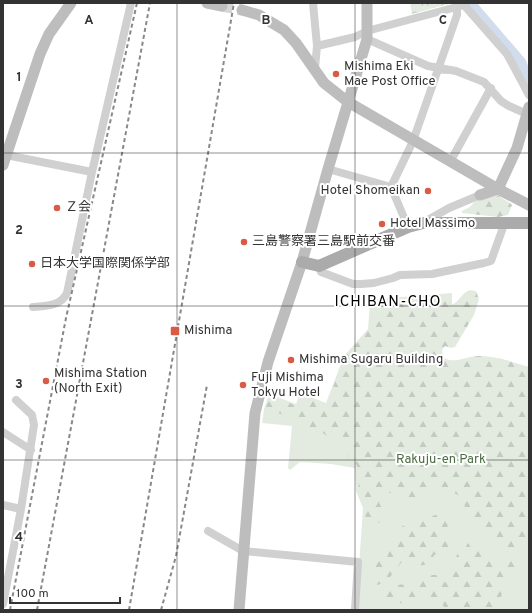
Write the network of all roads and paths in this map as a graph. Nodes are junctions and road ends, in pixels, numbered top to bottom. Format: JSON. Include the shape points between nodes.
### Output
{"nodes":[{"id":1,"x":71,"y":3,"type":"edge"},
{"id":2,"x":131,"y":3,"type":"edge"},
{"id":3,"x":207,"y":3,"type":"edge"},
{"id":4,"x":313,"y":3,"type":"edge"},
{"id":5,"x":367,"y":3,"type":"edge"},
{"id":6,"x":462,"y":5,"type":"edge"},
{"id":7,"x":222,"y":6,"type":"dead end"},
{"id":8,"x":242,"y":10,"type":"tunnel mouth"},
{"id":9,"x":367,"y":35,"type":"junction"},
{"id":10,"x":317,"y":46,"type":"junction"},
{"id":11,"x":315,"y":68,"type":"junction"},
{"id":12,"x":438,"y":68,"type":"junction"},
{"id":13,"x":490,"y":88,"type":"junction"},
{"id":14,"x":529,"y":95,"type":"edge"},
{"id":15,"x":348,"y":102,"type":"junction"},
{"id":16,"x":528,"y":110,"type":"edge"},
{"id":17,"x":413,"y":141,"type":"junction"},
{"id":18,"x":5,"y":160,"type":"edge"},
{"id":19,"x":450,"y":162,"type":"junction"},
{"id":20,"x":328,"y":169,"type":"junction"},
{"id":21,"x":92,"y":172,"type":"junction"},
{"id":22,"x":391,"y":187,"type":"junction"},
{"id":23,"x":498,"y":189,"type":"junction"},
{"id":24,"x":480,"y":196,"type":"joint"},
{"id":25,"x":529,"y":205,"type":"edge"},
{"id":26,"x":506,"y":222,"type":"junction"},
{"id":27,"x":423,"y":223,"type":"junction"},
{"id":28,"x":529,"y":223,"type":"edge"},
{"id":29,"x":408,"y":227,"type":"junction"},
{"id":30,"x":302,"y":262,"type":"junction"},
{"id":31,"x":319,"y":266,"type":"junction"},
{"id":32,"x":33,"y":307,"type":"dead end"},
{"id":33,"x":16,"y":400,"type":"dead end"},
{"id":34,"x":3,"y":432,"type":"edge"},
{"id":35,"x":31,"y":450,"type":"junction"},
{"id":36,"x":3,"y":505,"type":"edge"},
{"id":37,"x":21,"y":509,"type":"junction"},
{"id":38,"x":208,"y":531,"type":"dead end"},
{"id":39,"x":243,"y":551,"type":"junction"},
{"id":40,"x":3,"y":604,"type":"edge"},
{"id":41,"x":239,"y":610,"type":"edge"},
{"id":42,"x":355,"y":610,"type":"edge"}],
"edges":[{"from":1,"to":18,"type":"street","via":[[49,34],[40,54]]},
{"from":2,"to":21,"type":"street"},
{"from":3,"to":7,"type":"street"},
{"from":4,"to":10,"type":"street"},
{"from":5,"to":9,"type":"street"},
{"from":6,"to":9,"type":"street"},
{"from":6,"to":12,"type":"street"},
{"from":6,"to":14,"type":"street","via":[[507,54]]},
{"from":8,"to":11,"type":"street","via":[[260,15],[284,30]]},
{"from":9,"to":10,"type":"street"},
{"from":9,"to":12,"type":"street","via":[[415,61]]},
{"from":9,"to":15,"type":"street"},
{"from":10,"to":11,"type":"street"},
{"from":11,"to":15,"type":"street","via":[[324,83]]},
{"from":12,"to":13,"type":"street","via":[[466,74],[484,82]]},
{"from":12,"to":17,"type":"street"},
{"from":13,"to":16,"type":"street","via":[[509,106]]},
{"from":13,"to":19,"type":"street"},
{"from":15,"to":17,"type":"street"},
{"from":15,"to":20,"type":"street"},
{"from":16,"to":23,"type":"street","via":[[517,148]]},
{"from":17,"to":19,"type":"street"},
{"from":17,"to":22,"type":"street"},
{"from":18,"to":21,"type":"street"},
{"from":19,"to":23,"type":"street"},
{"from":20,"to":22,"type":"street"},
{"from":20,"to":30,"type":"street"},
{"from":21,"to":32,"type":"street","via":[[65,298],[60,302]]},
{"from":22,"to":29,"type":"street"},
{"from":23,"to":24,"type":"street"},
{"from":23,"to":25,"type":"street"},
{"from":24,"to":27,"type":"street","via":[[449,208]]},
{"from":26,"to":27,"type":"main road"},
{"from":26,"to":28,"type":"main road"},
{"from":26,"to":31,"type":"street","via":[[491,261],[484,263],[432,274],[400,275],[374,283],[353,284],[321,272]]},
{"from":27,"to":29,"type":"main road"},
{"from":29,"to":31,"type":"main road"},
{"from":30,"to":31,"type":"main road"},
{"from":30,"to":39,"type":"street","via":[[268,362],[255,413]]},
{"from":33,"to":35,"type":"street","via":[[34,418]]},
{"from":34,"to":35,"type":"street"},
{"from":35,"to":37,"type":"street"},
{"from":36,"to":37,"type":"street"},
{"from":37,"to":40,"type":"street"},
{"from":38,"to":39,"type":"street"},
{"from":39,"to":41,"type":"street"},
{"from":39,"to":42,"type":"street","via":[[358,562]]}]}
